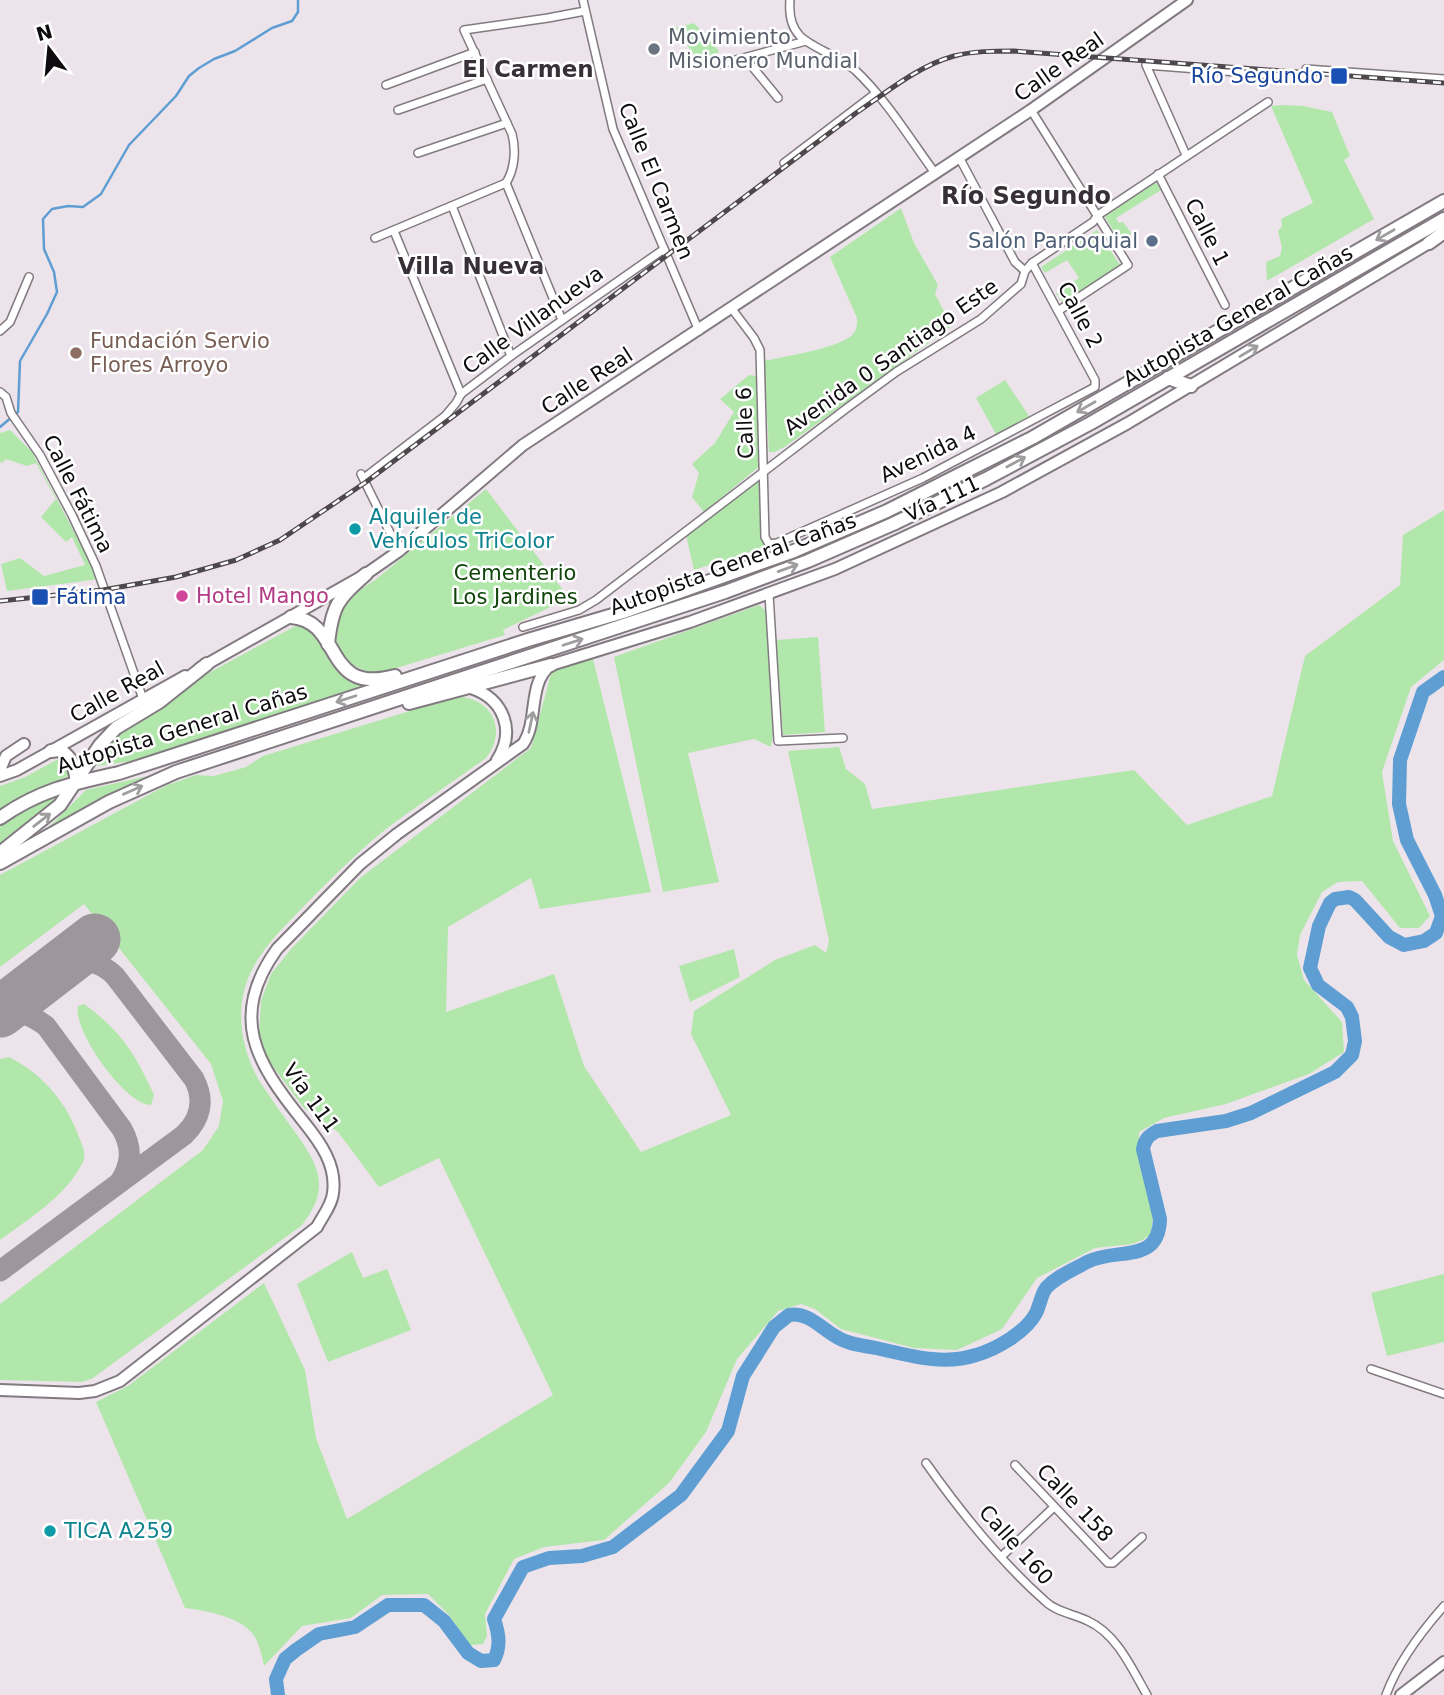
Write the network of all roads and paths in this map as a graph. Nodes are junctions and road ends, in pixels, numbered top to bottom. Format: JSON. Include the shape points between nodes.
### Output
{"nodes":[{"id":1,"x":583,"y":0,"type":"edge"},
{"id":2,"x":790,"y":0,"type":"edge"},
{"id":3,"x":1187,"y":0,"type":"edge"},
{"id":4,"x":585,"y":11,"type":"junction"},
{"id":5,"x":806,"y":41,"type":"junction"},
{"id":6,"x":475,"y":52,"type":"junction"},
{"id":7,"x":746,"y":59,"type":"junction"},
{"id":8,"x":721,"y":65,"type":"dead end"},
{"id":9,"x":1306,"y":69,"type":"dead end"},
{"id":10,"x":1277,"y":75,"type":"dead end"},
{"id":11,"x":487,"y":79,"type":"junction"},
{"id":12,"x":1444,"y":79,"type":"edge"},
{"id":13,"x":386,"y":85,"type":"dead end"},
{"id":14,"x":876,"y":93,"type":"junction"},
{"id":15,"x":778,"y":98,"type":"dead end"},
{"id":16,"x":1268,"y":102,"type":"dead end"},
{"id":17,"x":398,"y":110,"type":"dead end"},
{"id":18,"x":1031,"y":110,"type":"junction"},
{"id":19,"x":507,"y":123,"type":"junction"},
{"id":20,"x":418,"y":153,"type":"dead end"},
{"id":21,"x":1186,"y":155,"type":"junction"},
{"id":22,"x":959,"y":158,"type":"junction"},
{"id":23,"x":784,"y":163,"type":"dead end"},
{"id":24,"x":935,"y":173,"type":"junction"},
{"id":25,"x":1158,"y":174,"type":"junction"},
{"id":26,"x":506,"y":183,"type":"junction"},
{"id":27,"x":1444,"y":201,"type":"edge"},
{"id":28,"x":452,"y":206,"type":"junction"},
{"id":29,"x":1098,"y":215,"type":"junction"},
{"id":30,"x":1444,"y":219,"type":"edge"},
{"id":31,"x":394,"y":231,"type":"junction"},
{"id":32,"x":1444,"y":232,"type":"edge"},
{"id":33,"x":375,"y":238,"type":"dead end"},
{"id":34,"x":1429,"y":243,"type":"joint"},
{"id":35,"x":664,"y":249,"type":"junction"},
{"id":36,"x":1032,"y":263,"type":"junction"},
{"id":37,"x":1025,"y":271,"type":"junction"},
{"id":38,"x":29,"y":277,"type":"dead end"},
{"id":39,"x":1225,"y":305,"type":"dead end"},
{"id":40,"x":732,"y":309,"type":"junction"},
{"id":41,"x":1059,"y":311,"type":"junction"},
{"id":42,"x":562,"y":320,"type":"junction"},
{"id":43,"x":0,"y":331,"type":"edge"},
{"id":44,"x":699,"y":331,"type":"junction"},
{"id":45,"x":511,"y":356,"type":"junction"},
{"id":46,"x":1168,"y":378,"type":"junction"},
{"id":47,"x":1096,"y":384,"type":"joint"},
{"id":48,"x":1191,"y":386,"type":"junction"},
{"id":49,"x":0,"y":392,"type":"edge"},
{"id":50,"x":461,"y":394,"type":"junction"},
{"id":51,"x":764,"y":470,"type":"junction"},
{"id":52,"x":769,"y":544,"type":"joint"},
{"id":53,"x":398,"y":551,"type":"junction"},
{"id":54,"x":366,"y":574,"type":"junction"},
{"id":55,"x":769,"y":594,"type":"junction"},
{"id":56,"x":291,"y":617,"type":"junction"},
{"id":57,"x":523,"y":627,"type":"dead end"},
{"id":58,"x":528,"y":640,"type":"junction"},
{"id":59,"x":328,"y":645,"type":"junction"},
{"id":60,"x":207,"y":664,"type":"junction"},
{"id":61,"x":551,"y":665,"type":"junction"},
{"id":62,"x":471,"y":688,"type":"junction"},
{"id":63,"x":143,"y":699,"type":"junction"},
{"id":64,"x":302,"y":730,"type":"junction"},
{"id":65,"x":843,"y":737,"type":"dead end"},
{"id":66,"x":24,"y":744,"type":"dead end"},
{"id":67,"x":51,"y":751,"type":"junction"},
{"id":68,"x":492,"y":766,"type":"junction"},
{"id":69,"x":0,"y":769,"type":"edge"},
{"id":70,"x":0,"y":776,"type":"edge"},
{"id":71,"x":77,"y":782,"type":"junction"},
{"id":72,"x":0,"y":818,"type":"edge"},
{"id":73,"x":0,"y":852,"type":"edge"},
{"id":74,"x":0,"y":863,"type":"edge"},
{"id":75,"x":1371,"y":1369,"type":"dead end"},
{"id":76,"x":0,"y":1390,"type":"edge"},
{"id":77,"x":1444,"y":1394,"type":"edge"},
{"id":78,"x":926,"y":1464,"type":"dead end"},
{"id":79,"x":1014,"y":1465,"type":"dead end"},
{"id":80,"x":1054,"y":1507,"type":"junction"},
{"id":81,"x":1142,"y":1537,"type":"dead end"},
{"id":82,"x":1002,"y":1556,"type":"junction"},
{"id":83,"x":1444,"y":1606,"type":"edge"},
{"id":84,"x":1444,"y":1662,"type":"edge"},
{"id":85,"x":1147,"y":1695,"type":"edge"},
{"id":86,"x":1386,"y":1695,"type":"edge"},
{"id":87,"x":1401,"y":1695,"type":"edge"}],
"edges":[{"from":1,"to":4,"type":"street","name":"Calle El Carmen"},
{"from":2,"to":5,"type":"street","via":[[792,25]]},
{"from":3,"to":18,"type":"main road","name":"Calle Real"},
{"from":4,"to":6,"type":"street","via":[[464,30]]},
{"from":4,"to":35,"type":"street","name":"Calle El Carmen","via":[[613,129]]},
{"from":5,"to":7,"type":"street"},
{"from":5,"to":14,"type":"street","via":[[847,64]]},
{"from":6,"to":11,"type":"street"},
{"from":6,"to":13,"type":"street"},
{"from":7,"to":8,"type":"street"},
{"from":7,"to":15,"type":"street"},
{"from":9,"to":12,"type":"street"},
{"from":10,"to":21,"type":"street","via":[[1146,65]]},
{"from":11,"to":17,"type":"street"},
{"from":11,"to":19,"type":"street"},
{"from":14,"to":23,"type":"street"},
{"from":14,"to":24,"type":"street"},
{"from":16,"to":21,"type":"street","name":"Avenida 0 Santiago Este"},
{"from":18,"to":22,"type":"main road","name":"Calle Real"},
{"from":18,"to":29,"type":"street"},
{"from":19,"to":20,"type":"street"},
{"from":19,"to":26,"type":"street","via":[[515,151]]},
{"from":21,"to":25,"type":"street","name":"Avenida 0 Santiago Este"},
{"from":22,"to":24,"type":"main road","name":"Calle Real"},
{"from":22,"to":37,"type":"street","via":[[1015,262]]},
{"from":24,"to":40,"type":"main road","name":"Calle Real"},
{"from":25,"to":29,"type":"street","name":"Avenida 0 Santiago Este"},
{"from":25,"to":39,"type":"street","name":"Calle 1"},
{"from":26,"to":28,"type":"street"},
{"from":26,"to":42,"type":"street"},
{"from":27,"to":58,"type":"highway","name":"Autopista General Cañas","one_way":true,"via":[[1032,438],[887,511],[709,582]]},
{"from":28,"to":31,"type":"street"},
{"from":28,"to":45,"type":"street"},
{"from":29,"to":36,"type":"street","name":"Avenida 0 Santiago Este"},
{"from":29,"to":41,"type":"street","via":[[1128,265]]},
{"from":30,"to":46,"type":"highway","name":"Autopista General Cañas"},
{"from":31,"to":33,"type":"street"},
{"from":31,"to":50,"type":"street"},
{"from":32,"to":34,"type":"highway"},
{"from":48,"to":34,"type":"main road","name":"Vía 111","one_way":true},
{"from":35,"to":42,"type":"street","name":"Calle Villanueva"},
{"from":35,"to":44,"type":"street","name":"Calle El Carmen"},
{"from":36,"to":37,"type":"street","name":"Avenida 0 Santiago Este"},
{"from":36,"to":41,"type":"street","name":"Calle 2"},
{"from":37,"to":51,"type":"street","name":"Avenida 0 Santiago Este","via":[[1021,284],[981,319],[896,372]]},
{"from":38,"to":43,"type":"street","via":[[10,321]]},
{"from":40,"to":44,"type":"main road","name":"Calle Real"},
{"from":40,"to":51,"type":"street","name":"Calle 6","via":[[760,350]]},
{"from":41,"to":47,"type":"street","name":"Calle 2"},
{"from":42,"to":45,"type":"street","name":"Calle Villanueva"},
{"from":44,"to":53,"type":"main road","name":"Calle Real","via":[[523,445]]},
{"from":45,"to":50,"type":"street","name":"Calle Villanueva"},
{"from":46,"to":48,"type":"highway"},
{"from":64,"to":46,"type":"highway","name":"Autopista General Cañas","one_way":true,"via":[[808,561],[986,478]]},
{"from":47,"to":52,"type":"street","name":"Avenida 4","via":[[1091,391],[923,478]]},
{"from":48,"to":55,"type":"main road","name":"Vía 111","via":[[1049,468],[958,513]]},
{"from":49,"to":63,"type":"street","name":"Calle Fátima","via":[[59,488],[96,566]]},
{"from":50,"to":53,"type":"street","name":"Calle Villanueva","via":[[444,416],[363,476]]},
{"from":51,"to":52,"type":"street","name":"Calle 6","via":[[765,537]]},
{"from":51,"to":57,"type":"street","name":"Avenida 0 Santiago Este","via":[[588,606]]},
{"from":53,"to":54,"type":"main road","name":"Calle Real"},
{"from":54,"to":56,"type":"main road","name":"Calle Real"},
{"from":54,"to":59,"type":"highway","via":[[336,604]]},
{"from":55,"to":61,"type":"main road","name":"Vía 111"},
{"from":55,"to":65,"type":"street","via":[[778,741]]},
{"from":56,"to":59,"type":"highway","via":[[311,621]]},
{"from":56,"to":60,"type":"main road","name":"Calle Real"},
{"from":58,"to":59,"type":"highway","via":[[372,680],[345,669]]},
{"from":58,"to":71,"type":"highway","name":"Autopista General Cañas","one_way":true,"via":[[131,769]]},
{"from":60,"to":63,"type":"main road","name":"Calle Real"},
{"from":60,"to":71,"type":"highway","via":[[116,728]]},
{"from":61,"to":62,"type":"highway"},
{"from":68,"to":61,"type":"main road","name":"Vía 111","one_way":true,"via":[[526,739],[540,678]]},
{"from":62,"to":64,"type":"highway"},
{"from":62,"to":68,"type":"main road","via":[[495,701],[506,725],[506,743]]},
{"from":63,"to":67,"type":"main road","name":"Calle Real"},
{"from":74,"to":64,"type":"highway","name":"Autopista General Cañas","one_way":true,"via":[[141,787]]},
{"from":66,"to":69,"type":"main road","via":[[6,756]]},
{"from":67,"to":70,"type":"main road","name":"Calle Real"},
{"from":67,"to":71,"type":"highway","via":[[60,750],[70,758]]},
{"from":68,"to":76,"type":"main road","name":"Vía 111","via":[[360,864],[277,948],[255,988],[252,1031],[257,1052],[316,1136],[330,1165],[333,1195],[317,1227],[120,1381],[79,1393]]},
{"from":71,"to":72,"type":"highway","name":"Autopista General Cañas","via":[[40,794]]},
{"from":73,"to":71,"type":"highway","one_way":true,"via":[[60,805]]},
{"from":75,"to":77,"type":"street"},
{"from":78,"to":82,"type":"street","name":"Calle 160"},
{"from":79,"to":80,"type":"street","name":"Calle 158"},
{"from":80,"to":81,"type":"street","name":"Calle 158","via":[[1110,1564]]},
{"from":80,"to":82,"type":"street"},
{"from":82,"to":85,"type":"street","name":"Calle 160","via":[[1048,1604],[1091,1622],[1108,1635]]},
{"from":83,"to":86,"type":"street","via":[[1412,1647]]},
{"from":84,"to":87,"type":"main road"}]}
